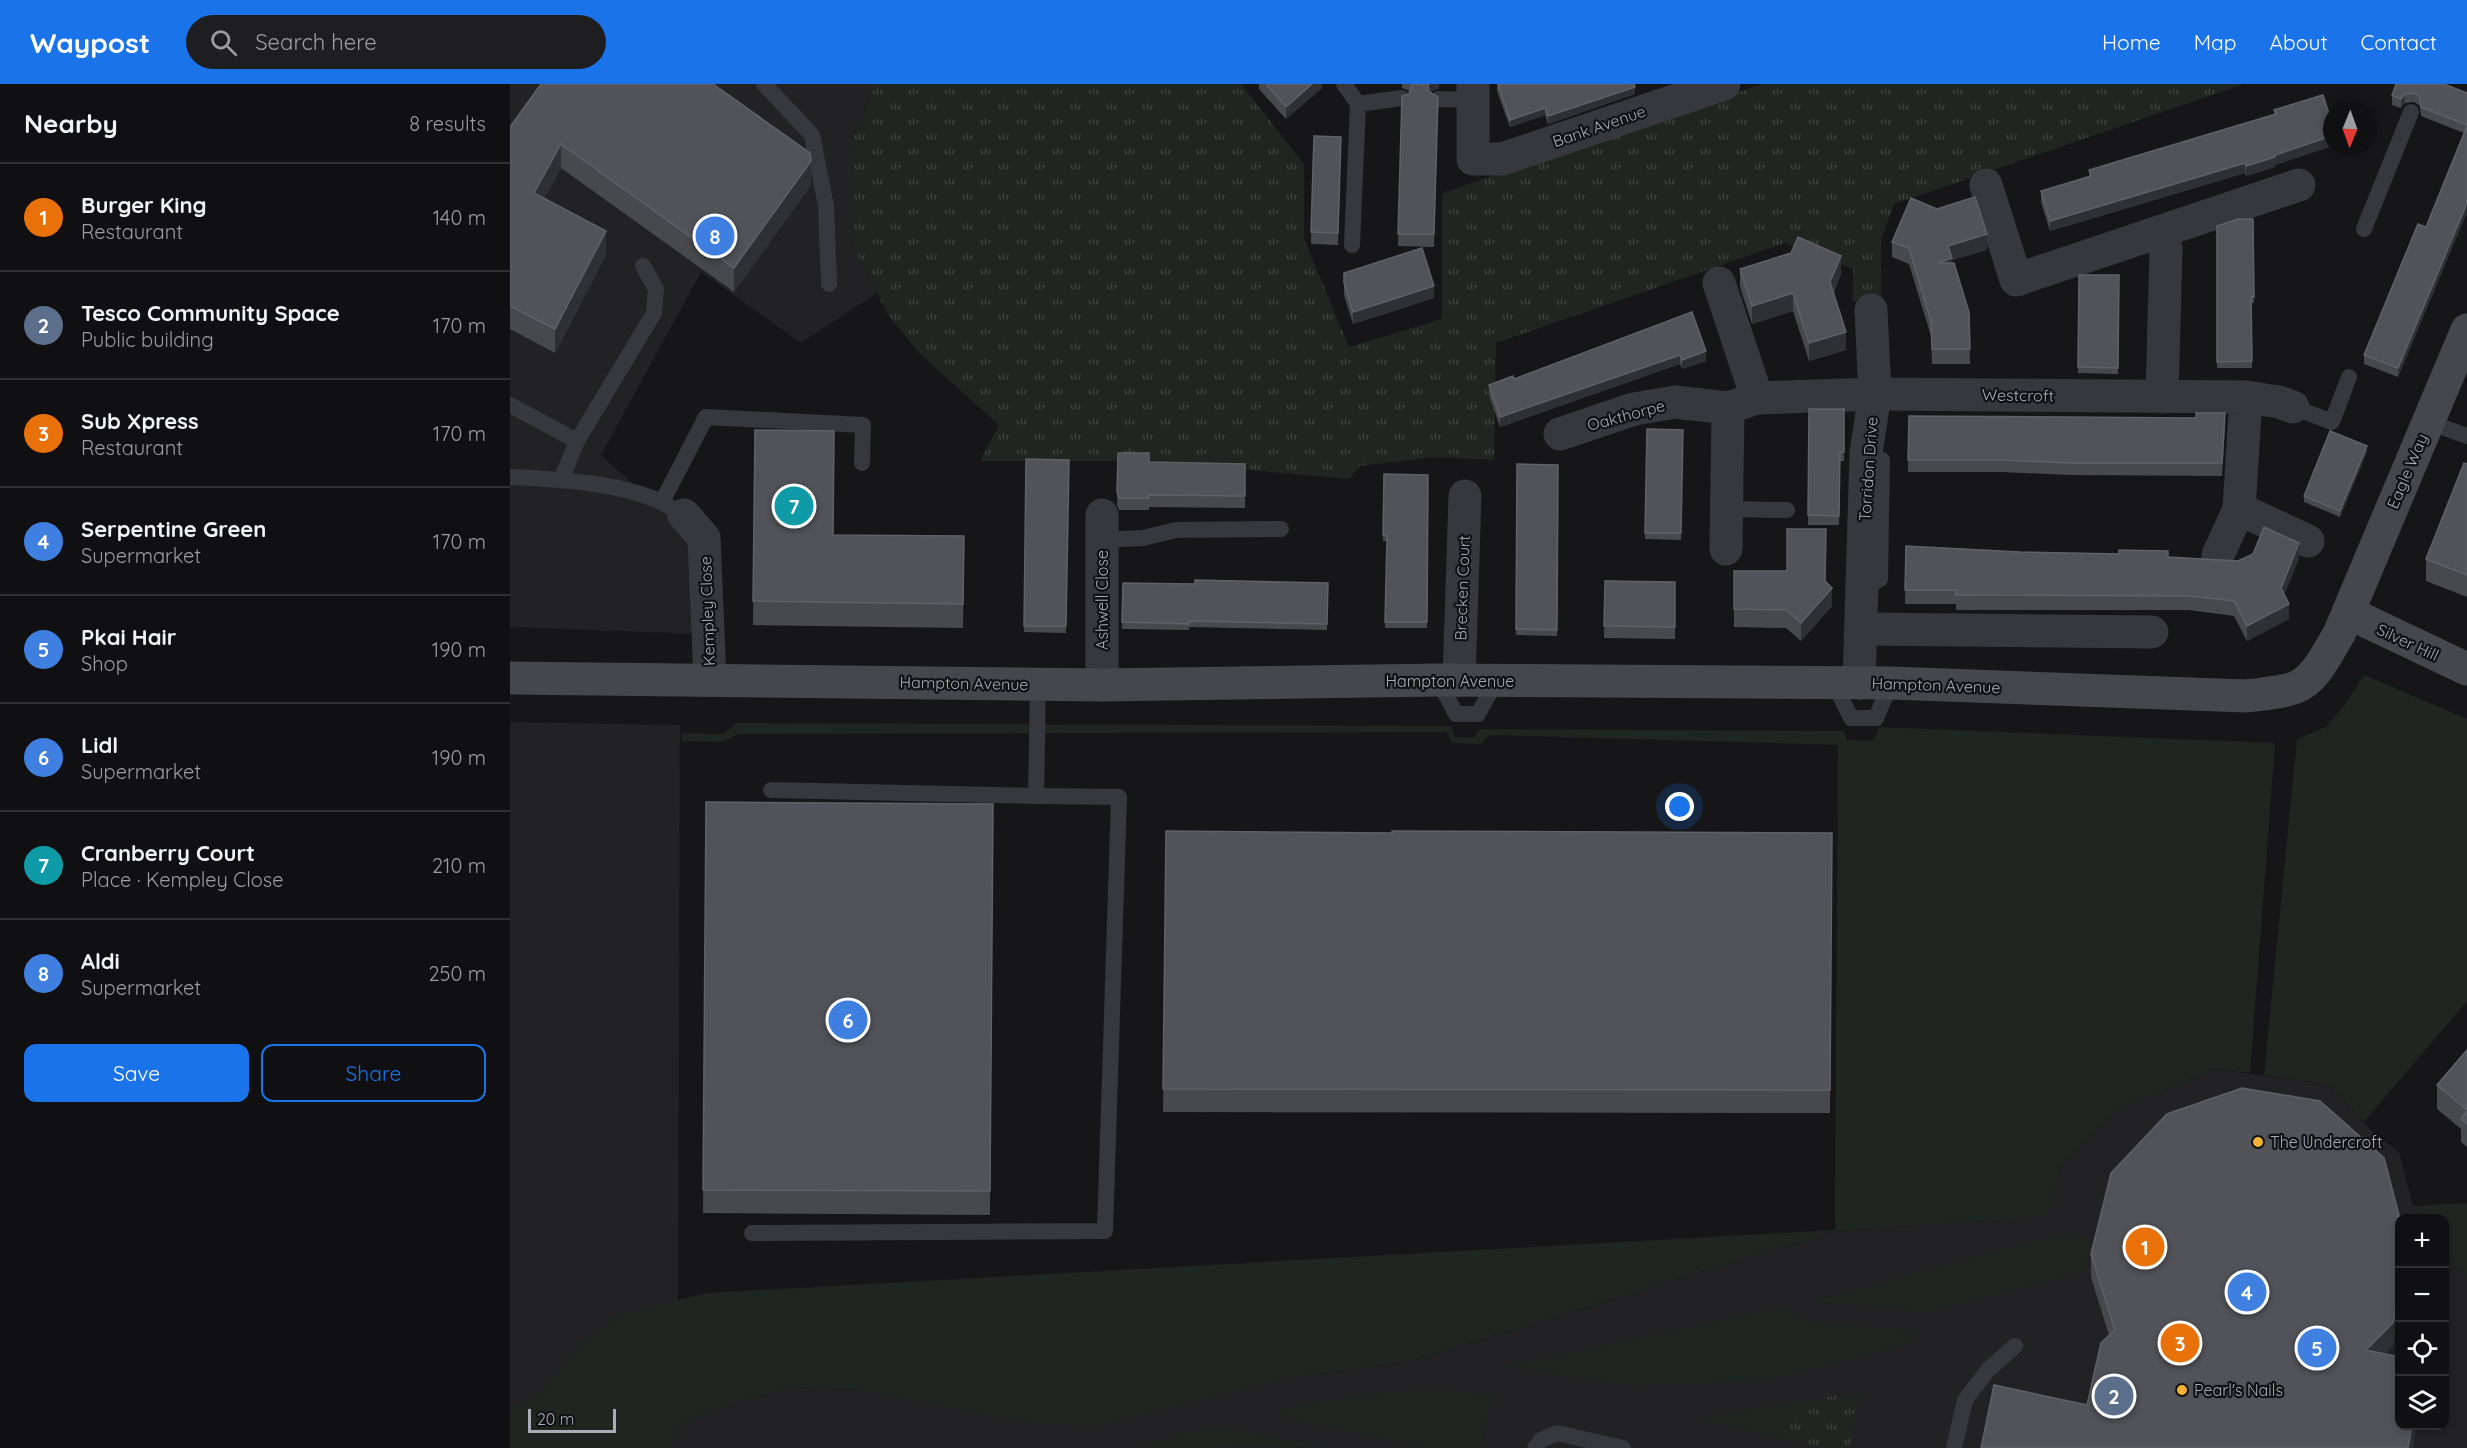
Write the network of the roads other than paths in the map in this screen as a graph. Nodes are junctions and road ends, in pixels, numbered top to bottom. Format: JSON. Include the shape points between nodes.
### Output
{"nodes":[{"id":1,"x":764,"y":84,"type":"edge"},
{"id":2,"x":1344,"y":84,"type":"edge"},
{"id":3,"x":1724,"y":84,"type":"edge"},
{"id":4,"x":1473,"y":92,"type":"edge"},
{"id":5,"x":1402,"y":98,"type":"edge"},
{"id":6,"x":1438,"y":99,"type":"edge"},
{"id":7,"x":1358,"y":104,"type":"junction"},
{"id":8,"x":2411,"y":112,"type":"dead end"},
{"id":9,"x":1986,"y":185,"type":"dead end"},
{"id":10,"x":2299,"y":185,"type":"dead end"},
{"id":11,"x":2364,"y":229,"type":"dead end"},
{"id":12,"x":2160,"y":232,"type":"junction"},
{"id":13,"x":1352,"y":245,"type":"dead end"},
{"id":14,"x":643,"y":266,"type":"dead end"},
{"id":15,"x":1719,"y":283,"type":"dead end"},
{"id":16,"x":829,"y":284,"type":"dead end"},
{"id":17,"x":1871,"y":310,"type":"dead end"},
{"id":18,"x":2467,"y":330,"type":"edge"},
{"id":19,"x":2349,"y":377,"type":"dead end"},
{"id":20,"x":1875,"y":394,"type":"junction"},
{"id":21,"x":2162,"y":397,"type":"junction"},
{"id":22,"x":2246,"y":398,"type":"junction"},
{"id":23,"x":1743,"y":403,"type":"junction"},
{"id":24,"x":510,"y":405,"type":"edge"},
{"id":25,"x":2293,"y":407,"type":"joint"},
{"id":26,"x":2428,"y":422,"type":"junction"},
{"id":27,"x":1560,"y":434,"type":"dead end"},
{"id":28,"x":2467,"y":436,"type":"edge"},
{"id":29,"x":578,"y":441,"type":"junction"},
{"id":30,"x":862,"y":463,"type":"dead end"},
{"id":31,"x":510,"y":477,"type":"edge"},
{"id":32,"x":561,"y":480,"type":"junction"},
{"id":33,"x":1465,"y":496,"type":"dead end"},
{"id":34,"x":673,"y":508,"type":"junction"},
{"id":35,"x":1727,"y":509,"type":"junction"},
{"id":36,"x":2239,"y":509,"type":"junction"},
{"id":37,"x":1787,"y":510,"type":"dead end"},
{"id":38,"x":1102,"y":527,"type":"joint"},
{"id":39,"x":1281,"y":529,"type":"dead end"},
{"id":40,"x":2308,"y":541,"type":"dead end"},
{"id":41,"x":1726,"y":549,"type":"dead end"},
{"id":42,"x":2218,"y":555,"type":"dead end"},
{"id":43,"x":2349,"y":613,"type":"junction"},
{"id":44,"x":1861,"y":629,"type":"junction"},
{"id":45,"x":2152,"y":632,"type":"dead end"},
{"id":46,"x":2467,"y":669,"type":"edge"},
{"id":47,"x":510,"y":678,"type":"edge"},
{"id":48,"x":710,"y":679,"type":"junction"},
{"id":49,"x":1449,"y":680,"type":"junction"},
{"id":50,"x":1861,"y":683,"type":"junction"},
{"id":51,"x":1038,"y":684,"type":"junction"},
{"id":52,"x":1102,"y":685,"type":"junction"},
{"id":53,"x":771,"y":790,"type":"dead end"},
{"id":54,"x":1036,"y":796,"type":"junction"},
{"id":55,"x":752,"y":1233,"type":"dead end"},
{"id":56,"x":2015,"y":1346,"type":"dead end"},
{"id":57,"x":1535,"y":1448,"type":"edge"},
{"id":58,"x":1623,"y":1448,"type":"edge"},
{"id":59,"x":1954,"y":1448,"type":"edge"}],
"edges":[{"from":1,"to":16,"type":"lane","via":[[812,135],[826,207]]},
{"from":2,"to":7,"type":"lane"},
{"from":3,"to":4,"type":"street","name":"Bank Avenue","via":[[1502,159],[1473,159]]},
{"from":4,"to":6,"type":"lane"},
{"from":5,"to":7,"type":"lane"},
{"from":7,"to":13,"type":"lane"},
{"from":8,"to":11,"type":"lane"},
{"from":9,"to":12,"type":"street","via":[[2016,280]]},
{"from":10,"to":12,"type":"street"},
{"from":12,"to":21,"type":"street","via":[[2166,249]]},
{"from":14,"to":29,"type":"lane","via":[[656,289],[654,313]]},
{"from":15,"to":23,"type":"street"},
{"from":17,"to":20,"type":"street","name":"Torridon Drive"},
{"from":18,"to":26,"type":"street","name":"Eagle Way"},
{"from":19,"to":25,"type":"lane","via":[[2332,422]]},
{"from":20,"to":21,"type":"street","name":"Westcroft"},
{"from":20,"to":23,"type":"street","name":"Oakthorpe"},
{"from":20,"to":44,"type":"street","name":"Torridon Drive","via":[[1866,453]]},
{"from":21,"to":22,"type":"street","name":"Westcroft"},
{"from":22,"to":25,"type":"street","name":"Westcroft"},
{"from":22,"to":36,"type":"street"},
{"from":23,"to":27,"type":"street","name":"Oakthorpe","via":[[1675,402],[1634,409]]},
{"from":23,"to":35,"type":"street"},
{"from":24,"to":29,"type":"lane"},
{"from":26,"to":28,"type":"lane"},
{"from":26,"to":43,"type":"street","name":"Eagle Way"},
{"from":29,"to":32,"type":"lane"},
{"from":30,"to":34,"type":"lane","via":[[863,425],[706,417]]},
{"from":31,"to":32,"type":"lane"},
{"from":32,"to":34,"type":"lane","via":[[626,491]]},
{"from":33,"to":49,"type":"street","name":"Brecken Court"},
{"from":34,"to":48,"type":"street","name":"Kempley Close","via":[[704,538]]},
{"from":35,"to":37,"type":"lane"},
{"from":35,"to":41,"type":"street"},
{"from":36,"to":40,"type":"street"},
{"from":36,"to":42,"type":"street"},
{"from":38,"to":39,"type":"lane","via":[[1143,538],[1176,530]]},
{"from":38,"to":52,"type":"street","name":"Ashwell Close"},
{"from":43,"to":46,"type":"street","name":"Silver Hill"},
{"from":43,"to":50,"type":"street","name":"Hampton Avenue","via":[[2316,672],[2295,688],[2256,695]]},
{"from":44,"to":45,"type":"street"},
{"from":44,"to":50,"type":"street","name":"Torridon Drive"},
{"from":47,"to":48,"type":"street","name":"Hampton Avenue"},
{"from":48,"to":51,"type":"street","name":"Hampton Avenue"},
{"from":49,"to":50,"type":"street","name":"Hampton Avenue"},
{"from":49,"to":52,"type":"street","name":"Hampton Avenue"},
{"from":51,"to":52,"type":"street","name":"Hampton Avenue"},
{"from":51,"to":54,"type":"lane"},
{"from":53,"to":54,"type":"lane"},
{"from":54,"to":55,"type":"lane","via":[[1119,797],[1105,1231]]},
{"from":56,"to":59,"type":"lane","via":[[1988,1370],[1965,1400]]},
{"from":57,"to":58,"type":"lane","via":[[1541,1440],[1557,1433]]}]}
